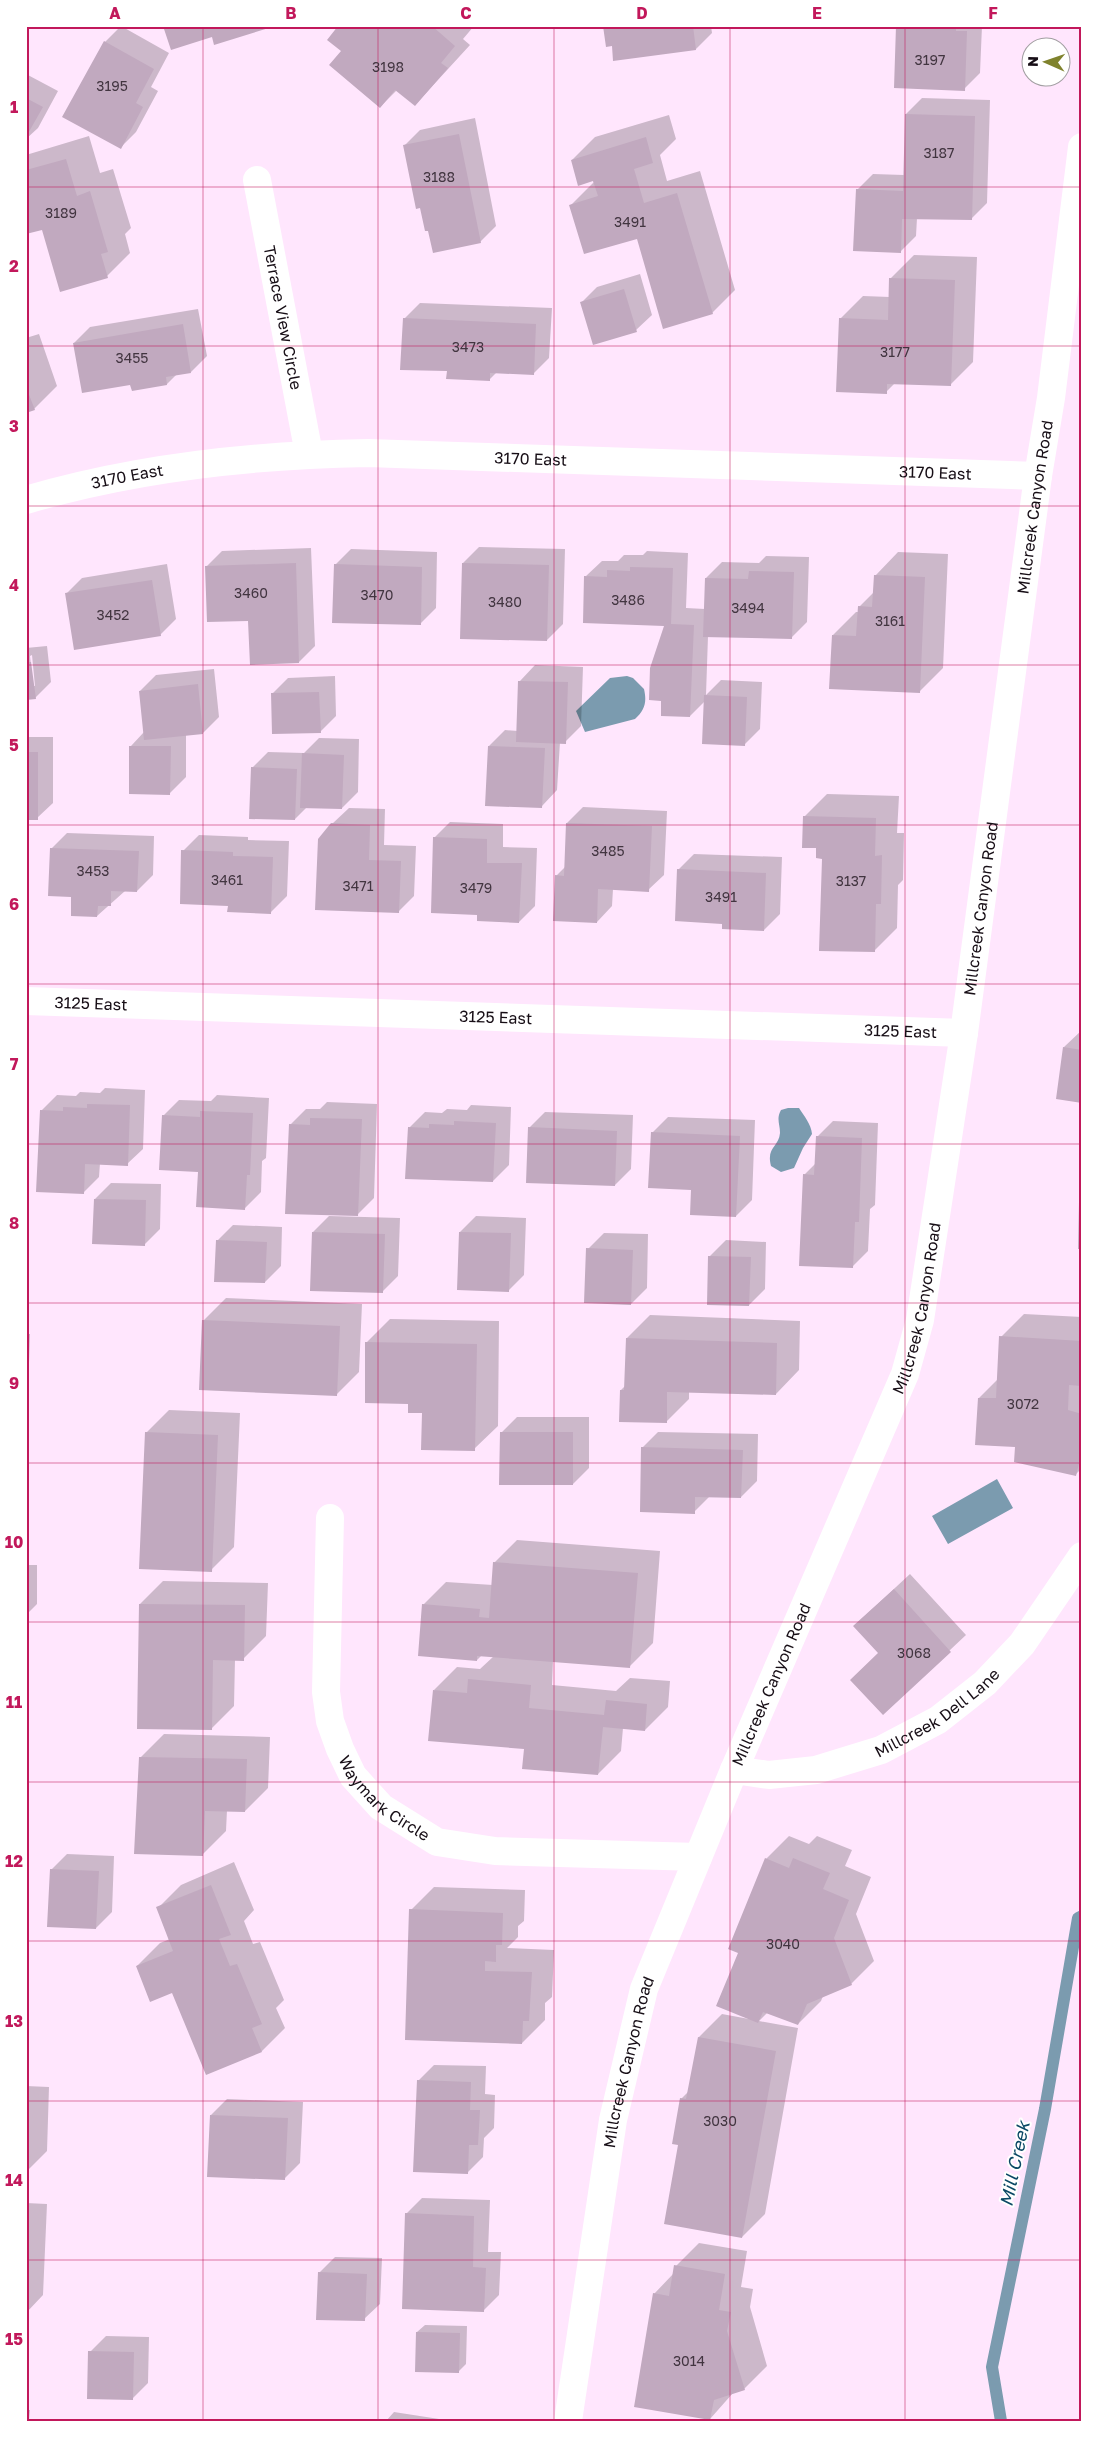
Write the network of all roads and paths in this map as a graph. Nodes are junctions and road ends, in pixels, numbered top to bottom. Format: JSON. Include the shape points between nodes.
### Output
{"nodes":[{"id":1,"x":1082,"y":147,"type":"edge"},
{"id":2,"x":257,"y":180,"type":"dead end"},
{"id":3,"x":309,"y":454,"type":"junction"},
{"id":4,"x":1038,"y":476,"type":"junction"},
{"id":5,"x":26,"y":500,"type":"edge"},
{"id":6,"x":26,"y":1002,"type":"edge"},
{"id":7,"x":964,"y":1033,"type":"junction"},
{"id":8,"x":330,"y":1518,"type":"dead end"},
{"id":9,"x":1082,"y":1556,"type":"edge"},
{"id":10,"x":734,"y":1770,"type":"junction"},
{"id":11,"x":698,"y":1857,"type":"junction"},
{"id":12,"x":568,"y":2421,"type":"edge"}],
"edges":[{"from":1,"to":4,"type":"street","name":"Millcreek Canyon Road","via":[[1051,398]]},
{"from":2,"to":3,"type":"street","name":"Terrace View Circle"},
{"from":3,"to":4,"type":"street","name":"3170 East","via":[[368,453]]},
{"from":3,"to":5,"type":"street","name":"3170 East","via":[[159,469]]},
{"from":4,"to":7,"type":"street","name":"Millcreek Canyon Road"},
{"from":6,"to":7,"type":"street","name":"3125 East"},
{"from":7,"to":10,"type":"street","name":"Millcreek Canyon Road","via":[[920,1320],[905,1374]]},
{"from":8,"to":11,"type":"street","name":"Waymark Circle","via":[[326,1692],[330,1720],[353,1776],[381,1808],[437,1842],[495,1851]]},
{"from":9,"to":10,"type":"street","name":"Millcreek Dell Lane","via":[[1022,1644],[985,1683],[938,1720],[881,1750],[816,1770],[769,1775]]},
{"from":10,"to":11,"type":"street","name":"Millcreek Canyon Road"},
{"from":11,"to":12,"type":"street","name":"Millcreek Canyon Road","via":[[644,1989],[613,2120]]}]}
